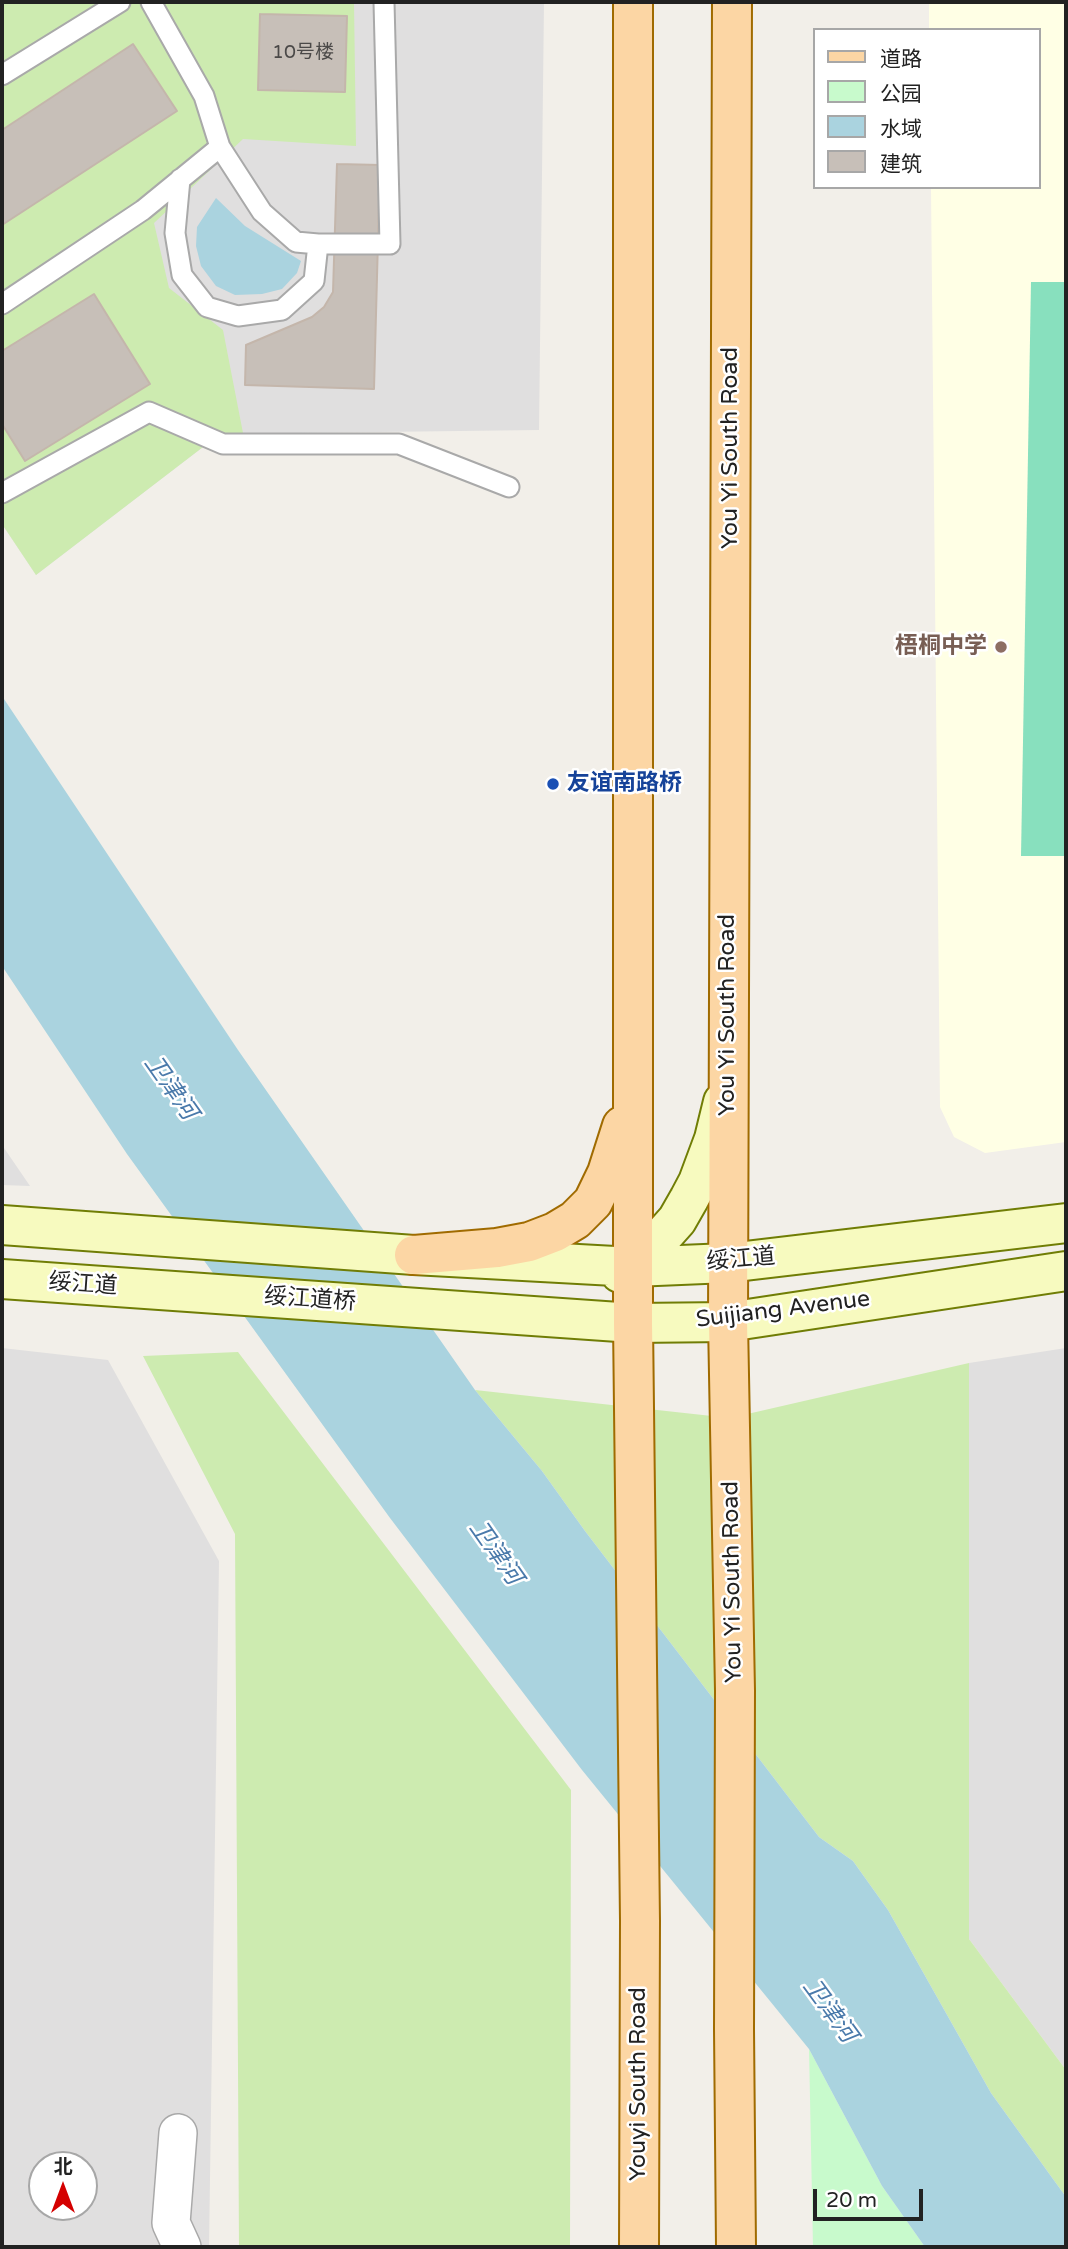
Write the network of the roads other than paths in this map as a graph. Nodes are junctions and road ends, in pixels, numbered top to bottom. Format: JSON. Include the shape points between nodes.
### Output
{"nodes":[{"id":1,"x":120,"y":2,"type":"edge"},
{"id":2,"x":151,"y":2,"type":"edge"},
{"id":3,"x":384,"y":2,"type":"edge"},
{"id":4,"x":634,"y":2,"type":"edge"},
{"id":5,"x":732,"y":2,"type":"edge"},
{"id":6,"x":2,"y":75,"type":"edge"},
{"id":7,"x":220,"y":147,"type":"junction"},
{"id":8,"x":180,"y":179,"type":"junction"},
{"id":9,"x":318,"y":244,"type":"junction"},
{"id":10,"x":2,"y":304,"type":"edge"},
{"id":11,"x":509,"y":487,"type":"dead end"},
{"id":12,"x":2,"y":493,"type":"edge"},
{"id":13,"x":633,"y":1076,"type":"junction"},
{"id":14,"x":728,"y":1079,"type":"junction"},
{"id":15,"x":1066,"y":1223,"type":"edge"},
{"id":16,"x":2,"y":1225,"type":"edge"},
{"id":17,"x":414,"y":1255,"type":"junction"},
{"id":18,"x":728,"y":1263,"type":"junction"},
{"id":19,"x":633,"y":1267,"type":"junction"},
{"id":20,"x":1066,"y":1271,"type":"edge"},
{"id":21,"x":2,"y":1279,"type":"edge"},
{"id":22,"x":164,"y":1291,"type":"joint"},
{"id":23,"x":456,"y":1309,"type":"junction"},
{"id":24,"x":728,"y":1322,"type":"junction"},
{"id":25,"x":633,"y":1323,"type":"junction"},
{"id":26,"x":178,"y":2133,"type":"dead end"},
{"id":27,"x":181,"y":2247,"type":"edge"},
{"id":28,"x":639,"y":2247,"type":"edge"},
{"id":29,"x":736,"y":2247,"type":"edge"}],
"edges":[{"from":1,"to":6,"type":"lane"},
{"from":2,"to":7,"type":"lane","via":[[204,96]]},
{"from":3,"to":9,"type":"lane","via":[[390,244]]},
{"from":4,"to":13,"type":"main road"},
{"from":5,"to":14,"type":"main road","name":"You Yi South Road"},
{"from":7,"to":8,"type":"lane"},
{"from":7,"to":9,"type":"lane","via":[[262,212],[296,242]]},
{"from":8,"to":9,"type":"lane","via":[[175,233],[182,275],[207,307],[238,316],[282,310],[314,281]]},
{"from":8,"to":10,"type":"lane","via":[[143,210]]},
{"from":11,"to":12,"type":"lane","via":[[399,444],[223,444],[149,412]]},
{"from":13,"to":17,"type":"main road","via":[[607,1173],[593,1202],[575,1220],[528,1242]]},
{"from":13,"to":19,"type":"main road"},
{"from":14,"to":18,"type":"main road","name":"You Yi South Road"},
{"from":14,"to":19,"type":"main road","via":[[714,1139],[690,1199],[677,1220]]},
{"from":15,"to":18,"type":"main road","name":"绥江道"},
{"from":16,"to":17,"type":"main road"},
{"from":17,"to":19,"type":"main road","name":"绥江道"},
{"from":18,"to":19,"type":"main road","name":"绥江道"},
{"from":18,"to":24,"type":"main road","name":"You Yi South Road"},
{"from":19,"to":23,"type":"main road","via":[[569,1296],[514,1306]]},
{"from":19,"to":25,"type":"main road"},
{"from":20,"to":24,"type":"main road","name":"Suijiang Avenue"},
{"from":21,"to":22,"type":"main road","name":"绥江道"},
{"from":22,"to":23,"type":"main road","name":"绥江道桥"},
{"from":23,"to":25,"type":"main road","name":"Suijiang Avenue"},
{"from":24,"to":25,"type":"main road","name":"Suijiang Avenue"},
{"from":24,"to":29,"type":"main road","name":"You Yi South Road","via":[[735,1691]]},
{"from":25,"to":28,"type":"main road","name":"Youyi South Road"},
{"from":26,"to":27,"type":"street","via":[[172,2223]]}]}
